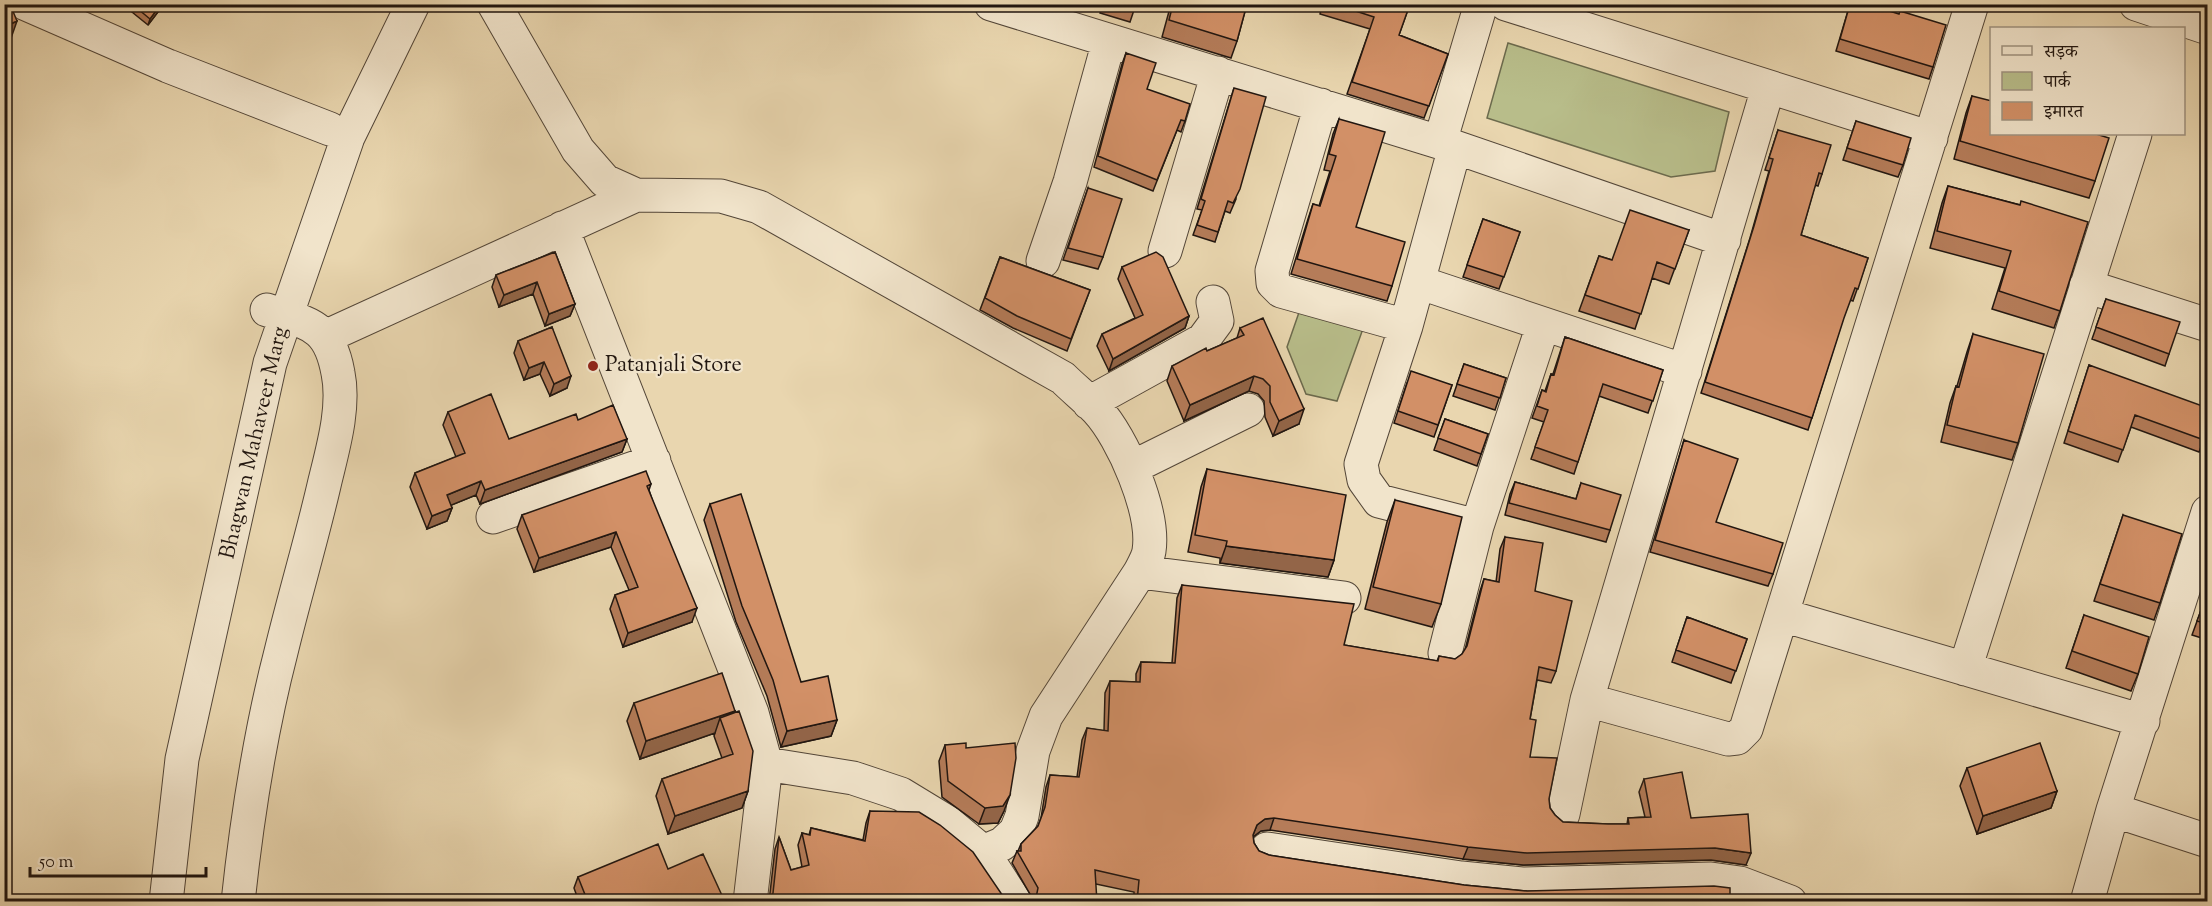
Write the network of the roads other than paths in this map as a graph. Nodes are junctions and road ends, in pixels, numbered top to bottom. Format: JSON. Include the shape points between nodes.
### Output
{"nodes":[{"id":1,"x":392,"y":4,"type":"edge"},
{"id":2,"x":413,"y":4,"type":"edge"},
{"id":3,"x":494,"y":4,"type":"edge"},
{"id":4,"x":991,"y":4,"type":"edge"},
{"id":5,"x":1481,"y":4,"type":"edge"},
{"id":6,"x":1506,"y":4,"type":"edge"},
{"id":7,"x":1972,"y":4,"type":"edge"},
{"id":8,"x":2136,"y":4,"type":"edge"},
{"id":9,"x":27,"y":5,"type":"edge"},
{"id":10,"x":2170,"y":23,"type":"edge"},
{"id":11,"x":2208,"y":28,"type":"edge"},
{"id":12,"x":1109,"y":40,"type":"junction"},
{"id":13,"x":1218,"y":73,"type":"junction"},
{"id":14,"x":1768,"y":88,"type":"junction"},
{"id":15,"x":1321,"y":105,"type":"junction"},
{"id":16,"x":330,"y":129,"type":"junction"},
{"id":17,"x":2135,"y":135,"type":"edge"},
{"id":18,"x":1931,"y":138,"type":"junction"},
{"id":19,"x":1447,"y":145,"type":"junction"},
{"id":20,"x":636,"y":195,"type":"junction"},
{"id":21,"x":562,"y":228,"type":"junction"},
{"id":22,"x":1724,"y":240,"type":"junction"},
{"id":23,"x":1165,"y":251,"type":"dead end"},
{"id":24,"x":1044,"y":261,"type":"dead end"},
{"id":25,"x":1418,"y":282,"type":"junction"},
{"id":26,"x":2086,"y":286,"type":"junction"},
{"id":27,"x":1213,"y":302,"type":"dead end"},
{"id":28,"x":276,"y":313,"type":"junction"},
{"id":29,"x":1542,"y":325,"type":"junction"},
{"id":30,"x":2208,"y":325,"type":"edge"},
{"id":31,"x":1406,"y":326,"type":"junction"},
{"id":32,"x":325,"y":337,"type":"junction"},
{"id":33,"x":1685,"y":371,"type":"junction"},
{"id":34,"x":1089,"y":403,"type":"junction"},
{"id":35,"x":1248,"y":410,"type":"dead end"},
{"id":36,"x":654,"y":461,"type":"junction"},
{"id":37,"x":1133,"y":467,"type":"junction"},
{"id":38,"x":2208,"y":512,"type":"edge"},
{"id":39,"x":493,"y":517,"type":"dead end"},
{"id":40,"x":1477,"y":526,"type":"junction"},
{"id":41,"x":1140,"y":572,"type":"junction"},
{"id":42,"x":1344,"y":598,"type":"dead end"},
{"id":43,"x":1782,"y":615,"type":"junction"},
{"id":44,"x":1445,"y":653,"type":"dead end"},
{"id":45,"x":1965,"y":669,"type":"junction"},
{"id":46,"x":1587,"y":700,"type":"junction"},
{"id":47,"x":2143,"y":721,"type":"junction"},
{"id":48,"x":766,"y":764,"type":"junction"},
{"id":49,"x":2113,"y":810,"type":"junction"},
{"id":50,"x":1563,"y":814,"type":"dead end"},
{"id":51,"x":2208,"y":841,"type":"edge"},
{"id":52,"x":1267,"y":849,"type":"dead end"},
{"id":53,"x":983,"y":852,"type":"junction"},
{"id":54,"x":1674,"y":891,"type":"edge"},
{"id":55,"x":147,"y":902,"type":"edge"},
{"id":56,"x":166,"y":902,"type":"edge"},
{"id":57,"x":238,"y":902,"type":"edge"},
{"id":58,"x":750,"y":902,"type":"edge"},
{"id":59,"x":1015,"y":902,"type":"edge"},
{"id":60,"x":1790,"y":902,"type":"edge"},
{"id":61,"x":2087,"y":902,"type":"edge"}],
"edges":[{"from":1,"to":16,"type":"street","name":"Bhagwan Mahaveer Marg"},
{"from":2,"to":28,"type":"street","name":"Bhagwan Mahaveer Marg","via":[[348,136]]},
{"from":3,"to":20,"type":"street","via":[[578,150],[605,181]]},
{"from":4,"to":12,"type":"street"},
{"from":5,"to":19,"type":"street"},
{"from":6,"to":14,"type":"street"},
{"from":7,"to":18,"type":"street"},
{"from":8,"to":10,"type":"street"},
{"from":9,"to":16,"type":"street","via":[[168,66]]},
{"from":10,"to":11,"type":"street"},
{"from":12,"to":13,"type":"street"},
{"from":12,"to":24,"type":"street"},
{"from":13,"to":15,"type":"street"},
{"from":13,"to":23,"type":"street"},
{"from":14,"to":18,"type":"street"},
{"from":14,"to":22,"type":"street"},
{"from":15,"to":19,"type":"street"},
{"from":15,"to":31,"type":"street","via":[[1272,271],[1273,283],[1281,291]]},
{"from":16,"to":28,"type":"street","name":"Bhagwan Mahaveer Marg"},
{"from":17,"to":26,"type":"street"},
{"from":18,"to":43,"type":"street"},
{"from":19,"to":22,"type":"street"},
{"from":19,"to":25,"type":"street"},
{"from":20,"to":21,"type":"street"},
{"from":20,"to":34,"type":"street","via":[[721,196],[759,207],[1063,378]]},
{"from":21,"to":32,"type":"street"},
{"from":21,"to":36,"type":"street"},
{"from":22,"to":33,"type":"street"},
{"from":25,"to":29,"type":"street"},
{"from":25,"to":31,"type":"street"},
{"from":26,"to":30,"type":"street"},
{"from":26,"to":45,"type":"street"},
{"from":27,"to":34,"type":"street","via":[[1216,321],[1203,340]]},
{"from":28,"to":32,"type":"street","via":[[310,323]]},
{"from":28,"to":55,"type":"street","name":"Bhagwan Mahaveer Marg","via":[[252,358],[163,756]]},
{"from":28,"to":56,"type":"street","name":"Bhagwan Mahaveer Marg","via":[[270,363],[182,759]]},
{"from":29,"to":33,"type":"street"},
{"from":29,"to":40,"type":"street"},
{"from":31,"to":40,"type":"street","via":[[1361,464],[1364,480],[1379,501]]},
{"from":32,"to":57,"type":"street","via":[[338,373],[333,450],[280,654],[246,828]]},
{"from":33,"to":46,"type":"street"},
{"from":34,"to":37,"type":"street"},
{"from":35,"to":37,"type":"street"},
{"from":36,"to":39,"type":"street"},
{"from":36,"to":48,"type":"street","via":[[752,713]]},
{"from":37,"to":41,"type":"street","via":[[1146,517],[1149,550]]},
{"from":38,"to":47,"type":"street"},
{"from":40,"to":44,"type":"street"},
{"from":41,"to":42,"type":"street"},
{"from":41,"to":53,"type":"street","via":[[1046,716],[1033,751],[1016,831],[1002,844]]},
{"from":43,"to":45,"type":"street"},
{"from":43,"to":46,"type":"street","via":[[1749,721],[1737,738],[1728,739]]},
{"from":45,"to":47,"type":"street"},
{"from":46,"to":50,"type":"street"},
{"from":47,"to":49,"type":"street"},
{"from":48,"to":53,"type":"street","via":[[853,778],[901,794],[947,822]]},
{"from":48,"to":58,"type":"street"},
{"from":49,"to":51,"type":"street"},
{"from":49,"to":61,"type":"street"},
{"from":52,"to":54,"type":"street","via":[[1461,878]]},
{"from":53,"to":59,"type":"street"},
{"from":54,"to":60,"type":"street","via":[[1711,879],[1740,882]]}]}
